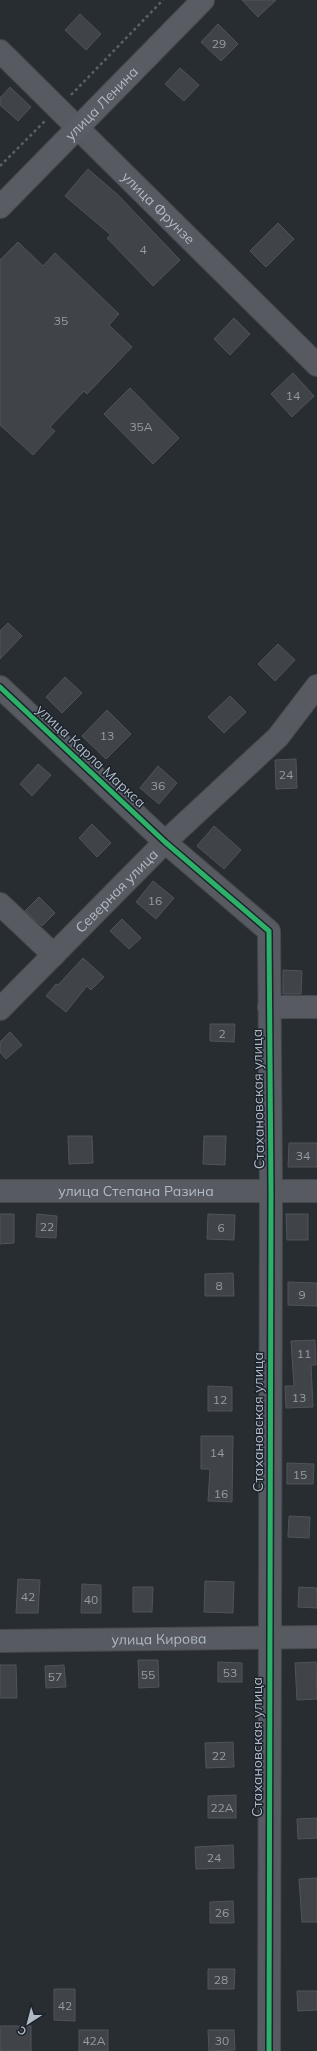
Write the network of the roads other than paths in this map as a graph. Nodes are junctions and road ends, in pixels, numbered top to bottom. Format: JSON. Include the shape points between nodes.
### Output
{"nodes":[{"id":1,"x":203,"y":0,"type":"edge"},
{"id":2,"x":0,"y":51,"type":"edge"},
{"id":3,"x":78,"y":129,"type":"junction"},
{"id":4,"x":0,"y":207,"type":"edge"},
{"id":5,"x":317,"y":365,"type":"edge"},
{"id":6,"x":317,"y":686,"type":"edge"},
{"id":7,"x":0,"y":687,"type":"edge"},
{"id":8,"x":165,"y":842,"type":"junction"},
{"id":9,"x":0,"y":904,"type":"edge"},
{"id":10,"x":54,"y":955,"type":"junction"},
{"id":11,"x":269,"y":1007,"type":"junction"},
{"id":12,"x":317,"y":1007,"type":"edge"},
{"id":13,"x":0,"y":1009,"type":"edge"},
{"id":14,"x":0,"y":1191,"type":"edge"},
{"id":15,"x":271,"y":1191,"type":"junction"},
{"id":16,"x":317,"y":1191,"type":"edge"},
{"id":17,"x":317,"y":1637,"type":"edge"},
{"id":18,"x":270,"y":1638,"type":"junction"},
{"id":19,"x":0,"y":1641,"type":"edge"},
{"id":20,"x":269,"y":2051,"type":"edge"}],
"edges":[{"from":1,"to":3,"type":"main road","name":"улица Ленина"},
{"from":2,"to":3,"type":"street","name":"улица Фрунзе"},
{"from":3,"to":4,"type":"main road","name":"улица Ленина"},
{"from":3,"to":5,"type":"street","name":"улица Фрунзе"},
{"from":6,"to":8,"type":"street","name":"Северная улица","via":[[278,737]]},
{"from":7,"to":8,"type":"street","name":"улица Карла Маркса"},
{"from":8,"to":10,"type":"street","name":"Северная улица"},
{"from":8,"to":11,"type":"street","name":"Стахановская улица","via":[[269,931]]},
{"from":9,"to":10,"type":"street"},
{"from":10,"to":13,"type":"street","name":"Северная улица"},
{"from":11,"to":12,"type":"street"},
{"from":11,"to":15,"type":"street","name":"Стахановская улица"},
{"from":14,"to":15,"type":"street","name":"улица Степана Разина"},
{"from":15,"to":16,"type":"street","name":"улица Степана Разина"},
{"from":15,"to":18,"type":"street","name":"Стахановская улица"},
{"from":17,"to":18,"type":"street","name":"улица Кирова"},
{"from":18,"to":19,"type":"street","name":"улица Кирова"},
{"from":18,"to":20,"type":"street","name":"Стахановская улица"}]}
